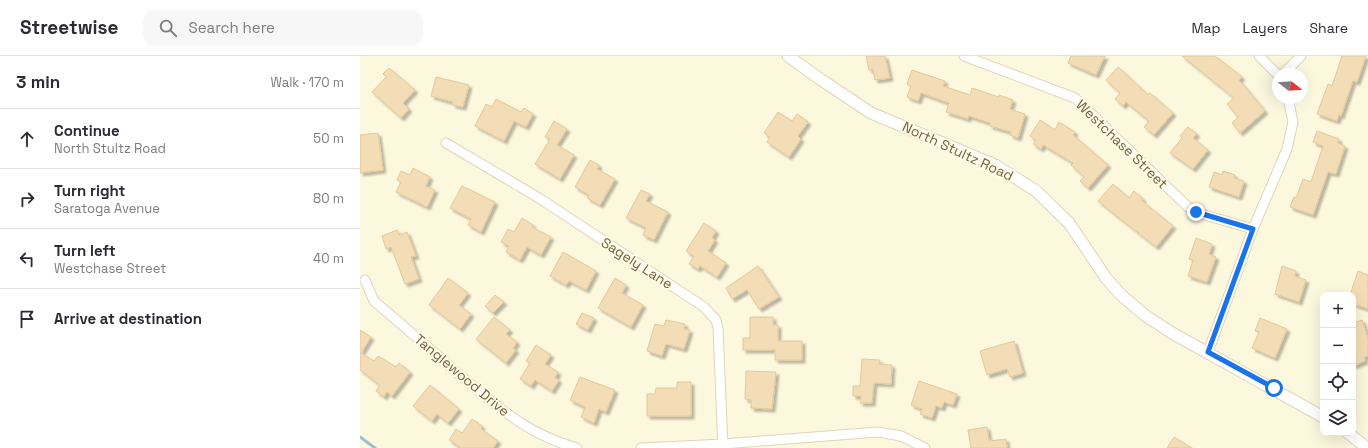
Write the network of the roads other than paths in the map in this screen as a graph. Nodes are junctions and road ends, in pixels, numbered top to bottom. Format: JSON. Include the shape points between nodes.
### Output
{"nodes":[{"id":1,"x":788,"y":56,"type":"edge"},
{"id":2,"x":964,"y":56,"type":"edge"},
{"id":3,"x":1260,"y":56,"type":"edge"},
{"id":4,"x":1300,"y":56,"type":"edge"},
{"id":5,"x":1289,"y":68,"type":"edge"},
{"id":6,"x":1272,"y":69,"type":"edge"},
{"id":7,"x":1289,"y":104,"type":"edge"},
{"id":8,"x":446,"y":143,"type":"dead end"},
{"id":9,"x":1253,"y":229,"type":"junction"},
{"id":10,"x":365,"y":280,"type":"dead end"},
{"id":11,"x":1208,"y":352,"type":"junction"},
{"id":12,"x":1320,"y":415,"type":"edge"},
{"id":13,"x":1352,"y":436,"type":"edge"},
{"id":14,"x":723,"y":446,"type":"edge"},
{"id":15,"x":577,"y":448,"type":"edge"},
{"id":16,"x":641,"y":448,"type":"edge"},
{"id":17,"x":925,"y":448,"type":"edge"},
{"id":18,"x":1368,"y":448,"type":"edge"}],
"edges":[{"from":1,"to":11,"type":"street","name":"North Stultz Road","via":[[871,113],[995,165],[1036,191],[1069,223],[1106,278],[1121,295],[1165,329]]},
{"from":2,"to":9,"type":"street","name":"Westchase Street","via":[[1075,98],[1188,207],[1205,215]]},
{"from":3,"to":6,"type":"street"},
{"from":4,"to":5,"type":"street"},
{"from":7,"to":9,"type":"street","via":[[1292,134]]},
{"from":8,"to":14,"type":"street","name":"Sagely Lane","via":[[539,198],[710,313],[716,320],[719,339]]},
{"from":9,"to":11,"type":"street"},
{"from":10,"to":15,"type":"street","name":"Tanglewood Drive","via":[[374,302],[500,409],[530,430]]},
{"from":11,"to":12,"type":"street","name":"North Stultz Road"},
{"from":13,"to":18,"type":"street"},
{"from":14,"to":16,"type":"street"},
{"from":14,"to":17,"type":"street","via":[[878,432],[901,436]]}]}
